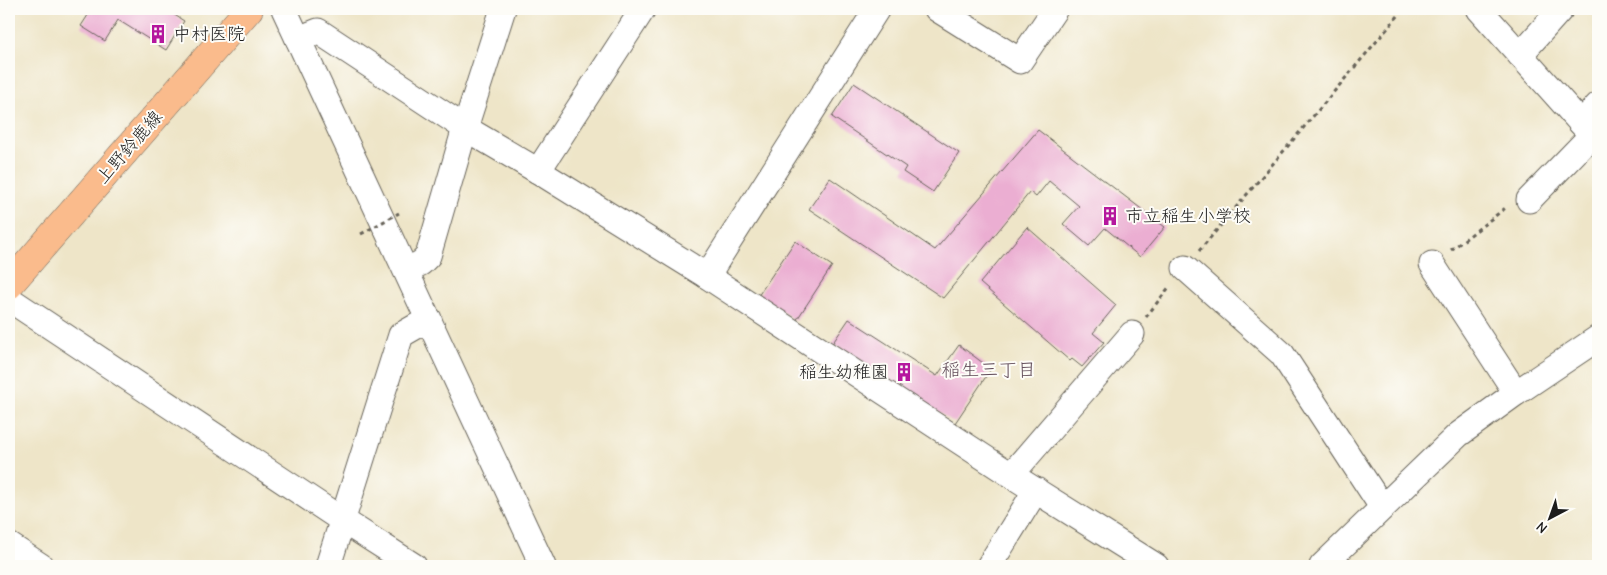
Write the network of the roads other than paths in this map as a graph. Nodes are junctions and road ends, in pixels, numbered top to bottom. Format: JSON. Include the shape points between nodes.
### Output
{"nodes":[{"id":1,"x":249,"y":9,"type":"edge"},
{"id":2,"x":284,"y":9,"type":"edge"},
{"id":3,"x":503,"y":9,"type":"edge"},
{"id":4,"x":643,"y":9,"type":"edge"},
{"id":5,"x":878,"y":9,"type":"edge"},
{"id":6,"x":938,"y":9,"type":"edge"},
{"id":7,"x":1055,"y":9,"type":"edge"},
{"id":8,"x":1479,"y":9,"type":"edge"},
{"id":9,"x":1561,"y":9,"type":"edge"},
{"id":10,"x":298,"y":39,"type":"junction"},
{"id":11,"x":1520,"y":55,"type":"junction"},
{"id":12,"x":1598,"y":105,"type":"edge"},
{"id":13,"x":465,"y":128,"type":"junction"},
{"id":14,"x":1590,"y":133,"type":"edge"},
{"id":15,"x":538,"y":171,"type":"junction"},
{"id":16,"x":1529,"y":200,"type":"dead end"},
{"id":17,"x":1432,"y":264,"type":"dead end"},
{"id":18,"x":1185,"y":268,"type":"road end"},
{"id":19,"x":407,"y":270,"type":"junction"},
{"id":20,"x":706,"y":276,"type":"junction"},
{"id":21,"x":9,"y":285,"type":"edge"},
{"id":22,"x":9,"y":299,"type":"edge"},
{"id":23,"x":429,"y":320,"type":"junction"},
{"id":24,"x":1132,"y":334,"type":"road end"},
{"id":25,"x":1598,"y":338,"type":"edge"},
{"id":26,"x":1516,"y":393,"type":"junction"},
{"id":27,"x":1012,"y":475,"type":"junction"},
{"id":28,"x":1036,"y":490,"type":"junction"},
{"id":29,"x":1382,"y":507,"type":"junction"},
{"id":30,"x":342,"y":520,"type":"junction"},
{"id":31,"x":9,"y":545,"type":"edge"},
{"id":32,"x":41,"y":566,"type":"edge"},
{"id":33,"x":328,"y":566,"type":"edge"},
{"id":34,"x":414,"y":566,"type":"edge"},
{"id":35,"x":543,"y":566,"type":"edge"},
{"id":36,"x":989,"y":566,"type":"edge"},
{"id":37,"x":1156,"y":566,"type":"edge"},
{"id":38,"x":1322,"y":566,"type":"edge"}],
"edges":[{"from":1,"to":21,"type":"main road","name":"上野鈴鹿線"},
{"from":2,"to":10,"type":"street"},
{"from":3,"to":13,"type":"street"},
{"from":4,"to":15,"type":"street"},
{"from":5,"to":20,"type":"street"},
{"from":6,"to":7,"type":"street","via":[[1020,61]]},
{"from":8,"to":11,"type":"street"},
{"from":9,"to":11,"type":"street"},
{"from":10,"to":13,"type":"street","via":[[318,31]]},
{"from":10,"to":19,"type":"street"},
{"from":11,"to":14,"type":"street"},
{"from":12,"to":14,"type":"street"},
{"from":13,"to":15,"type":"street"},
{"from":13,"to":19,"type":"street","via":[[428,256]]},
{"from":14,"to":16,"type":"street"},
{"from":15,"to":20,"type":"street"},
{"from":17,"to":26,"type":"street"},
{"from":18,"to":29,"type":"street","via":[[1282,354]]},
{"from":19,"to":23,"type":"street"},
{"from":20,"to":27,"type":"street"},
{"from":22,"to":30,"type":"street"},
{"from":23,"to":30,"type":"street","via":[[401,335]]},
{"from":23,"to":35,"type":"street"},
{"from":24,"to":27,"type":"street"},
{"from":25,"to":26,"type":"street"},
{"from":26,"to":29,"type":"street","via":[[1458,434]]},
{"from":27,"to":28,"type":"street"},
{"from":28,"to":36,"type":"street"},
{"from":28,"to":37,"type":"street"},
{"from":29,"to":38,"type":"street"},
{"from":30,"to":33,"type":"street"},
{"from":30,"to":34,"type":"street"},
{"from":31,"to":32,"type":"street"}]}
